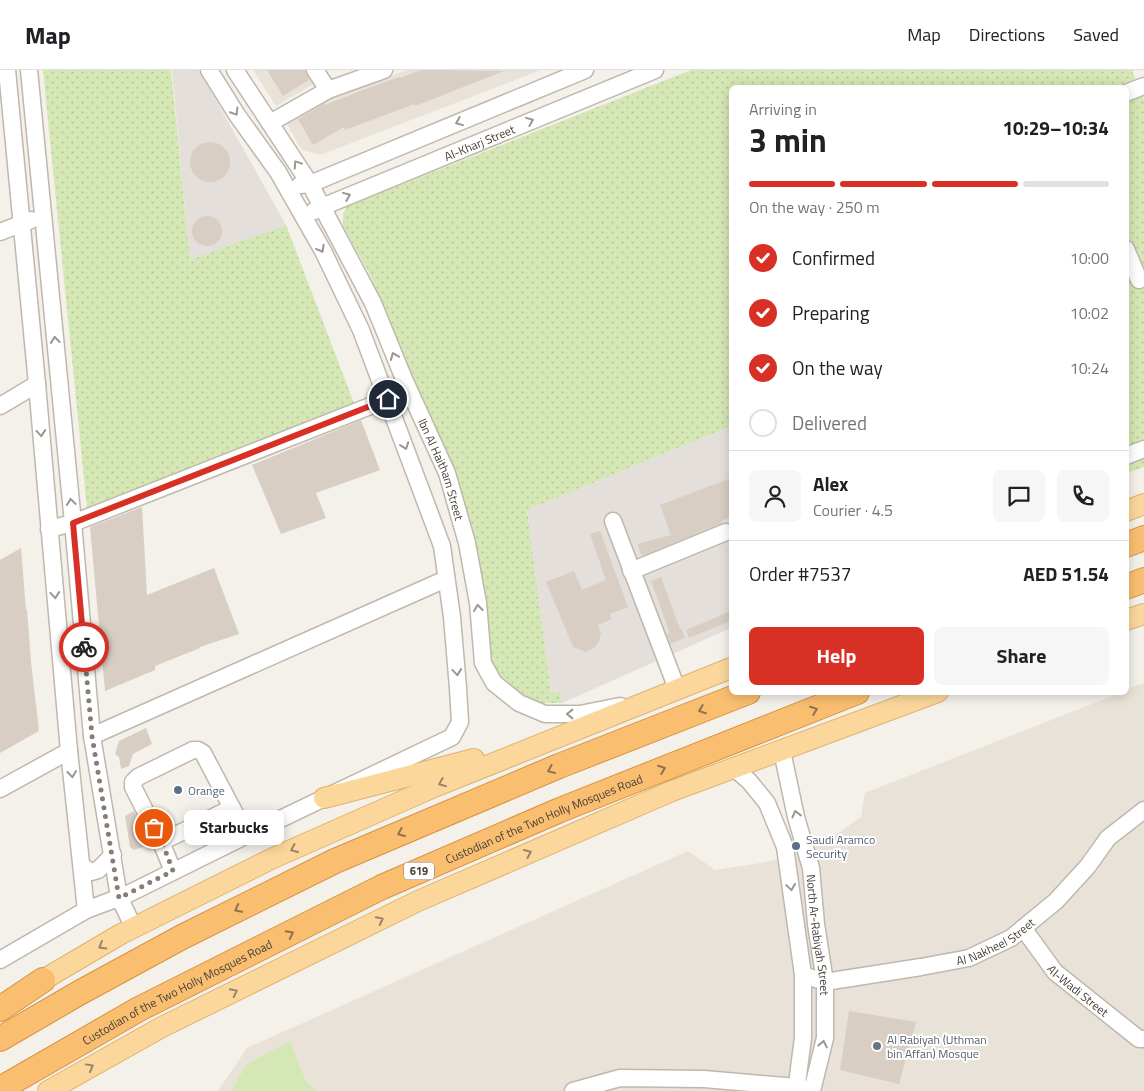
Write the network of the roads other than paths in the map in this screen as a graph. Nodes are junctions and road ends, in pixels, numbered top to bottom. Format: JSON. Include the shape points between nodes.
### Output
{"nodes":[{"id":1,"x":7,"y":70,"type":"edge"},
{"id":2,"x":29,"y":70,"type":"edge"},
{"id":3,"x":209,"y":70,"type":"edge"},
{"id":4,"x":235,"y":70,"type":"edge"},
{"id":5,"x":315,"y":70,"type":"edge"},
{"id":6,"x":384,"y":70,"type":"edge"},
{"id":7,"x":585,"y":70,"type":"edge"},
{"id":8,"x":655,"y":70,"type":"edge"},
{"id":9,"x":559,"y":75,"type":"edge"},
{"id":10,"x":328,"y":90,"type":"junction"},
{"id":11,"x":270,"y":124,"type":"junction"},
{"id":12,"x":310,"y":184,"type":"junction"},
{"id":13,"x":286,"y":186,"type":"junction"},
{"id":14,"x":322,"y":207,"type":"junction"},
{"id":15,"x":43,"y":216,"type":"junction"},
{"id":16,"x":303,"y":217,"type":"junction"},
{"id":17,"x":22,"y":223,"type":"junction"},
{"id":18,"x":0,"y":232,"type":"edge"},
{"id":19,"x":1129,"y":259,"type":"edge"},
{"id":20,"x":1136,"y":281,"type":"edge"},
{"id":21,"x":37,"y":384,"type":"junction"},
{"id":22,"x":388,"y":399,"type":"junction"},
{"id":23,"x":0,"y":406,"type":"edge"},
{"id":24,"x":1144,"y":449,"type":"edge"},
{"id":25,"x":1129,"y":455,"type":"edge"},
{"id":26,"x":1144,"y":504,"type":"edge"},
{"id":27,"x":1129,"y":510,"type":"edge"},
{"id":28,"x":613,"y":521,"type":"dead end"},
{"id":29,"x":73,"y":523,"type":"junction"},
{"id":30,"x":49,"y":529,"type":"junction"},
{"id":31,"x":726,"y":532,"type":"dead end"},
{"id":32,"x":1144,"y":538,"type":"edge"},
{"id":33,"x":1129,"y":543,"type":"edge"},
{"id":34,"x":631,"y":571,"type":"junction"},
{"id":35,"x":446,"y":579,"type":"junction"},
{"id":36,"x":1144,"y":580,"type":"edge"},
{"id":37,"x":1129,"y":586,"type":"edge"},
{"id":38,"x":1144,"y":597,"type":"edge"},
{"id":39,"x":1129,"y":602,"type":"edge"},
{"id":40,"x":1144,"y":614,"type":"edge"},
{"id":41,"x":1129,"y":619,"type":"edge"},
{"id":42,"x":729,"y":669,"type":"edge"},
{"id":43,"x":677,"y":689,"type":"junction"},
{"id":44,"x":740,"y":695,"type":"edge"},
{"id":45,"x":849,"y":695,"type":"edge"},
{"id":46,"x":930,"y":695,"type":"edge"},
{"id":47,"x":652,"y":699,"type":"junction"},
{"id":48,"x":92,"y":736,"type":"junction"},
{"id":49,"x":553,"y":739,"type":"junction"},
{"id":50,"x":69,"y":751,"type":"junction"},
{"id":51,"x":782,"y":751,"type":"junction"},
{"id":52,"x":734,"y":768,"type":"junction"},
{"id":53,"x":0,"y":789,"type":"edge"},
{"id":54,"x":324,"y":798,"type":"junction"},
{"id":55,"x":232,"y":808,"type":"junction"},
{"id":56,"x":1144,"y":810,"type":"edge"},
{"id":57,"x":247,"y":835,"type":"junction"},
{"id":58,"x":162,"y":842,"type":"junction"},
{"id":59,"x":113,"y":855,"type":"junction"},
{"id":60,"x":82,"y":866,"type":"junction"},
{"id":61,"x":173,"y":871,"type":"junction"},
{"id":62,"x":119,"y":898,"type":"junction"},
{"id":63,"x":86,"y":910,"type":"junction"},
{"id":64,"x":134,"y":928,"type":"junction"},
{"id":65,"x":1023,"y":928,"type":"junction"},
{"id":66,"x":0,"y":960,"type":"edge"},
{"id":67,"x":803,"y":975,"type":"junction"},
{"id":68,"x":43,"y":980,"type":"junction"},
{"id":69,"x":825,"y":982,"type":"junction"},
{"id":70,"x":0,"y":1004,"type":"edge"},
{"id":71,"x":0,"y":1009,"type":"edge"},
{"id":72,"x":0,"y":1039,"type":"edge"},
{"id":73,"x":1144,"y":1040,"type":"edge"},
{"id":74,"x":0,"y":1089,"type":"edge"},
{"id":75,"x":806,"y":1090,"type":"edge"},
{"id":76,"x":48,"y":1091,"type":"edge"},
{"id":77,"x":574,"y":1091,"type":"edge"}],
"edges":[{"from":1,"to":17,"type":"street"},
{"from":2,"to":15,"type":"street"},
{"from":3,"to":13,"type":"street","name":"Ibn Al Haitham Street","one_way":true},
{"from":4,"to":11,"type":"street","name":"Ibn Al Haitham Street"},
{"from":5,"to":10,"type":"street"},
{"from":6,"to":10,"type":"street"},
{"from":7,"to":9,"type":"street","name":"Al-Kharj Street"},
{"from":14,"to":8,"type":"street","name":"Al-Kharj Street","one_way":true},
{"from":9,"to":12,"type":"street","name":"Al-Kharj Street","one_way":true},
{"from":10,"to":11,"type":"street"},
{"from":12,"to":11,"type":"street","name":"Ibn Al Haitham Street","one_way":true},
{"from":12,"to":13,"type":"street","name":"Al-Kharj Street"},
{"from":12,"to":14,"type":"street","name":"Ibn Al Haitham Street"},
{"from":13,"to":16,"type":"street","name":"Ibn Al Haitham Street"},
{"from":14,"to":16,"type":"street","name":"Al-Kharj Street"},
{"from":47,"to":14,"type":"street","name":"Ibn Al Haitham Street","one_way":true,"via":[[580,714],[545,714],[520,703],[494,683],[484,663],[467,543],[447,473],[373,303]]},
{"from":15,"to":17,"type":"street"},
{"from":29,"to":15,"type":"street","one_way":true},
{"from":16,"to":22,"type":"street","name":"Ibn Al Haitham Street","one_way":true,"via":[[361,330]]},
{"from":17,"to":18,"type":"street"},
{"from":17,"to":21,"type":"street"},
{"from":19,"to":20,"type":"street"},
{"from":21,"to":23,"type":"street"},
{"from":21,"to":30,"type":"street","one_way":true},
{"from":22,"to":29,"type":"street"},
{"from":22,"to":35,"type":"street","name":"Ibn Al Haitham Street","one_way":true,"via":[[442,546]]},
{"from":24,"to":25,"type":"street"},
{"from":26,"to":27,"type":"main road"},
{"from":28,"to":34,"type":"street"},
{"from":29,"to":30,"type":"street"},
{"from":29,"to":48,"type":"street"},
{"from":30,"to":50,"type":"street","one_way":true},
{"from":31,"to":34,"type":"street"},
{"from":32,"to":33,"type":"highway"},
{"from":34,"to":43,"type":"street"},
{"from":35,"to":48,"type":"street"},
{"from":35,"to":54,"type":"street","name":"Ibn Al Haitham Street","one_way":true,"via":[[460,722],[452,736]]},
{"from":36,"to":37,"type":"highway"},
{"from":38,"to":39,"type":"highway"},
{"from":40,"to":41,"type":"main road"},
{"from":42,"to":43,"type":"main road"},
{"from":43,"to":47,"type":"main road"},
{"from":44,"to":72,"type":"highway","one_way":true,"via":[[559,766],[335,861],[182,937]]},
{"from":74,"to":45,"type":"highway","name":"Custodian of the Two Holly Mosques Road","number":"619","one_way":true,"via":[[140,1009],[382,887],[560,810]]},
{"from":46,"to":51,"type":"main road"},
{"from":47,"to":49,"type":"main road"},
{"from":48,"to":59,"type":"street"},
{"from":49,"to":54,"type":"main road"},
{"from":49,"to":64,"type":"main road","one_way":true,"via":[[282,854]]},
{"from":50,"to":53,"type":"street"},
{"from":50,"to":60,"type":"street","one_way":true},
{"from":51,"to":52,"type":"main road"},
{"from":69,"to":51,"type":"street","name":"North Ar-Rabiyah Street","one_way":true,"via":[[811,868]]},
{"from":52,"to":67,"type":"street","name":"North Ar-Rabiyah Street","one_way":true,"via":[[767,803],[785,847]]},
{"from":76,"to":52,"type":"main road","one_way":true,"via":[[162,1027],[418,901],[672,791]]},
{"from":54,"to":57,"type":"street"},
{"from":55,"to":57,"type":"street"},
{"from":55,"to":58,"type":"street"},
{"from":55,"to":58,"type":"street","via":[[203,753],[198,750],[138,776],[133,787]]},
{"from":56,"to":65,"type":"street","name":"Al Nakheel Street","via":[[1108,838],[1056,902]]},
{"from":57,"to":61,"type":"street"},
{"from":58,"to":61,"type":"street"},
{"from":59,"to":60,"type":"street","via":[[98,870],[91,872]]},
{"from":59,"to":62,"type":"street"},
{"from":60,"to":63,"type":"street"},
{"from":61,"to":62,"type":"street"},
{"from":62,"to":63,"type":"street"},
{"from":62,"to":64,"type":"street"},
{"from":63,"to":66,"type":"street"},
{"from":64,"to":68,"type":"main road","one_way":true},
{"from":65,"to":69,"type":"street","name":"Al Nakheel Street","via":[[1011,938],[969,958]]},
{"from":65,"to":73,"type":"street","name":"Al-Wadi Street","via":[[1055,972]]},
{"from":67,"to":69,"type":"street","name":"Al Nakheel Street"},
{"from":67,"to":75,"type":"street","name":"North Ar-Rabiyah Street"},
{"from":68,"to":70,"type":"main road"},
{"from":68,"to":71,"type":"highway"},
{"from":75,"to":69,"type":"street","name":"North Ar-Rabiyah Street","one_way":true,"via":[[825,1038]]},
{"from":75,"to":77,"type":"street","via":[[704,1079],[620,1078]]}]}
